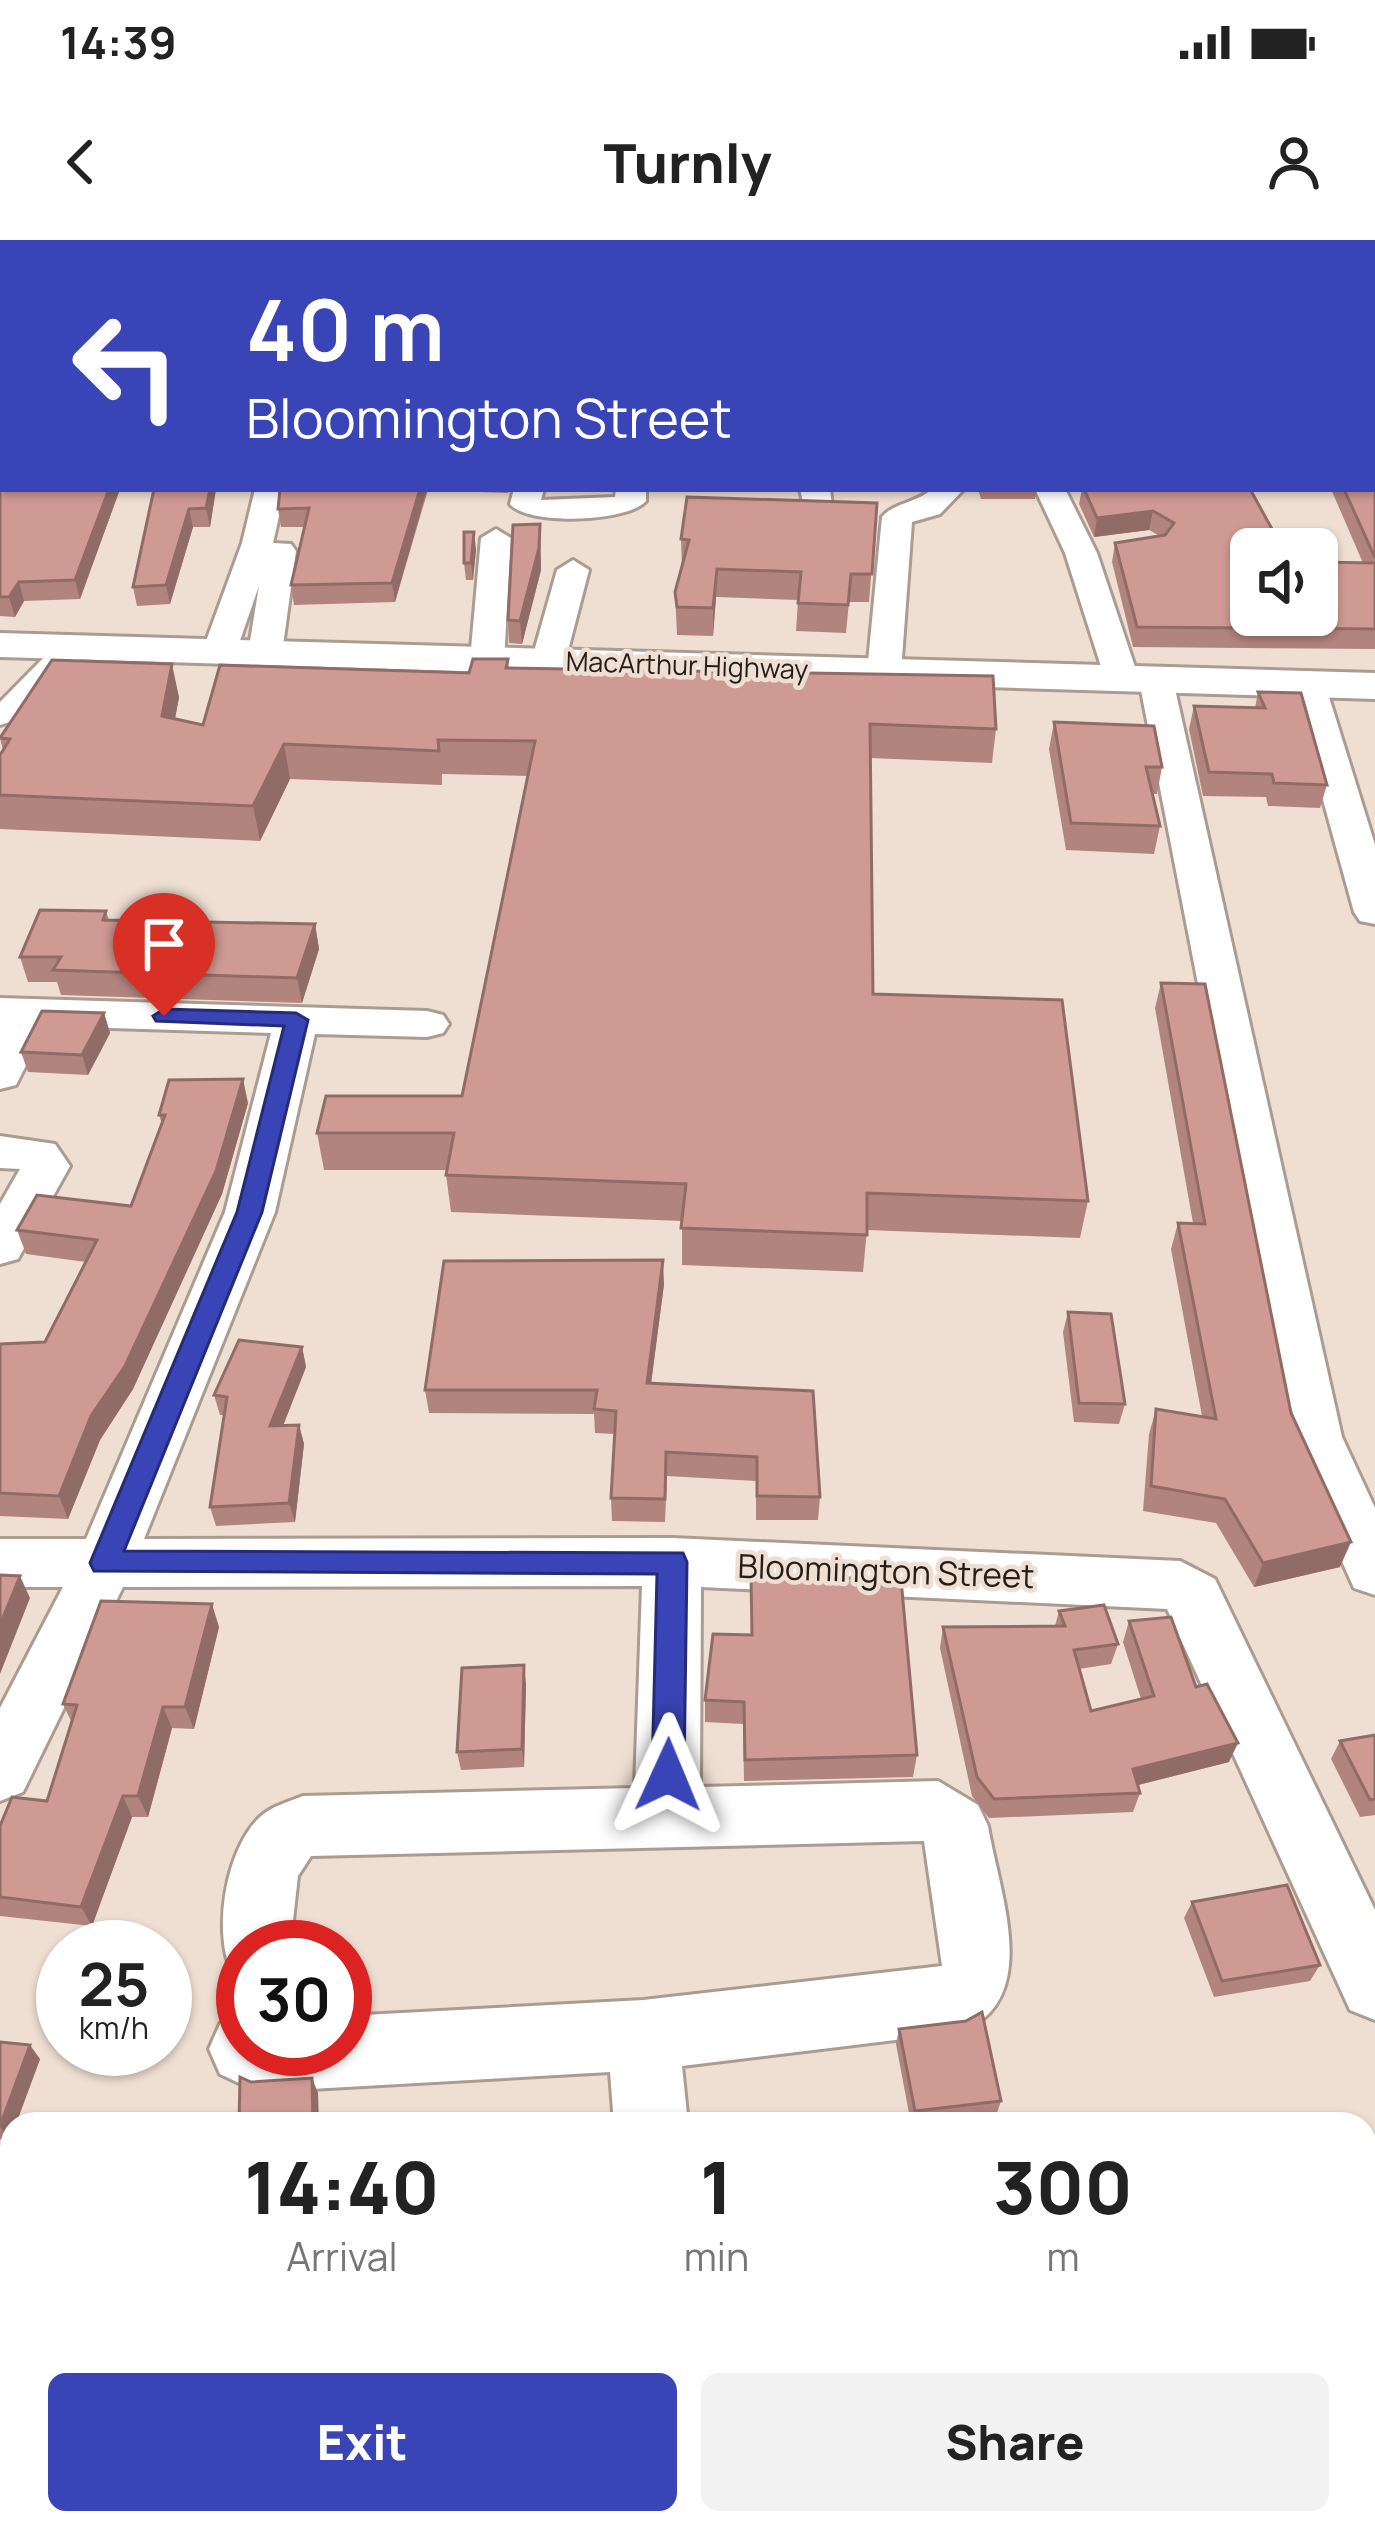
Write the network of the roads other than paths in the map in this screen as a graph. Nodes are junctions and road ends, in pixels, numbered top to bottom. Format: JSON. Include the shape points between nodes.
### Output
{"nodes":[{"id":1,"x":269,"y":492,"type":"edge"},
{"id":2,"x":529,"y":492,"type":"edge"},
{"id":3,"x":631,"y":492,"type":"edge"},
{"id":4,"x":946,"y":492,"type":"edge"},
{"id":5,"x":1059,"y":492,"type":"edge"},
{"id":6,"x":807,"y":506,"type":"edge"},
{"id":7,"x":897,"y":517,"type":"junction"},
{"id":8,"x":496,"y":538,"type":"dead end"},
{"id":9,"x":282,"y":543,"type":"dead end"},
{"id":10,"x":1123,"y":550,"type":"edge"},
{"id":11,"x":1081,"y":553,"type":"junction"},
{"id":12,"x":573,"y":570,"type":"dead end"},
{"id":13,"x":0,"y":645,"type":"edge"},
{"id":14,"x":58,"y":647,"type":"junction"},
{"id":15,"x":219,"y":652,"type":"junction"},
{"id":16,"x":265,"y":653,"type":"junction"},
{"id":17,"x":487,"y":660,"type":"junction"},
{"id":18,"x":548,"y":662,"type":"junction"},
{"id":19,"x":884,"y":672,"type":"junction"},
{"id":20,"x":1139,"y":679,"type":"junction"},
{"id":21,"x":1308,"y":684,"type":"junction"},
{"id":22,"x":1375,"y":686,"type":"edge"},
{"id":23,"x":0,"y":698,"type":"edge"},
{"id":24,"x":0,"y":714,"type":"edge"},
{"id":25,"x":1375,"y":912,"type":"edge"},
{"id":26,"x":16,"y":1012,"type":"edge"},
{"id":27,"x":296,"y":1020,"type":"junction"},
{"id":28,"x":427,"y":1024,"type":"dead end"},
{"id":29,"x":0,"y":1075,"type":"edge"},
{"id":30,"x":0,"y":1152,"type":"edge"},
{"id":31,"x":0,"y":1247,"type":"edge"},
{"id":32,"x":672,"y":1562,"type":"junction"},
{"id":33,"x":0,"y":1563,"type":"edge"},
{"id":34,"x":105,"y":1563,"type":"junction"},
{"id":35,"x":1375,"y":1571,"type":"edge"},
{"id":36,"x":0,"y":1772,"type":"edge"},
{"id":37,"x":668,"y":1818,"type":"junction"},
{"id":38,"x":260,"y":1920,"type":"edge"},
{"id":39,"x":1375,"y":1986,"type":"edge"},
{"id":40,"x":643,"y":2035,"type":"junction"},
{"id":41,"x":372,"y":2050,"type":"edge"},
{"id":42,"x":651,"y":2112,"type":"edge"}],
"edges":[{"from":1,"to":15,"type":"street"},
{"from":2,"to":3,"type":"street","via":[[525,504],[535,509],[621,506]]},
{"from":4,"to":7,"type":"street","via":[[929,508]]},
{"from":5,"to":11,"type":"street"},
{"from":6,"to":7,"type":"street"},
{"from":7,"to":19,"type":"street"},
{"from":8,"to":17,"type":"street"},
{"from":9,"to":16,"type":"street"},
{"from":10,"to":11,"type":"street"},
{"from":11,"to":20,"type":"street"},
{"from":12,"to":18,"type":"street"},
{"from":13,"to":14,"type":"highway","name":"MacArthur Highway"},
{"from":14,"to":15,"type":"highway","name":"MacArthur Highway"},
{"from":14,"to":23,"type":"street"},
{"from":14,"to":24,"type":"street","via":[[16,708]]},
{"from":15,"to":16,"type":"highway","name":"MacArthur Highway"},
{"from":16,"to":17,"type":"highway","name":"MacArthur Highway"},
{"from":17,"to":18,"type":"highway","name":"MacArthur Highway"},
{"from":18,"to":19,"type":"highway","name":"MacArthur Highway"},
{"from":19,"to":20,"type":"highway","name":"MacArthur Highway"},
{"from":20,"to":21,"type":"highway","name":"MacArthur Highway"},
{"from":20,"to":35,"type":"street","via":[[1314,1437]]},
{"from":21,"to":22,"type":"highway","name":"MacArthur Highway"},
{"from":21,"to":25,"type":"street"},
{"from":26,"to":27,"type":"street"},
{"from":26,"to":29,"type":"street"},
{"from":27,"to":28,"type":"street"},
{"from":27,"to":34,"type":"street","via":[[250,1212]]},
{"from":30,"to":31,"type":"street","via":[[38,1155],[46,1166]]},
{"from":32,"to":34,"type":"street","name":"Bloomington Street"},
{"from":32,"to":37,"type":"street"},
{"from":32,"to":39,"type":"street","name":"Bloomington Street","via":[[1189,1589]]},
{"from":33,"to":34,"type":"street","name":"Bloomington Street"},
{"from":34,"to":36,"type":"street"},
{"from":37,"to":38,"type":"street","via":[[303,1826],[273,1847]]},
{"from":37,"to":40,"type":"street","via":[[938,1811],[955,1826],[978,1973],[961,1998]]},
{"from":40,"to":41,"type":"street"},
{"from":40,"to":42,"type":"street"}]}
